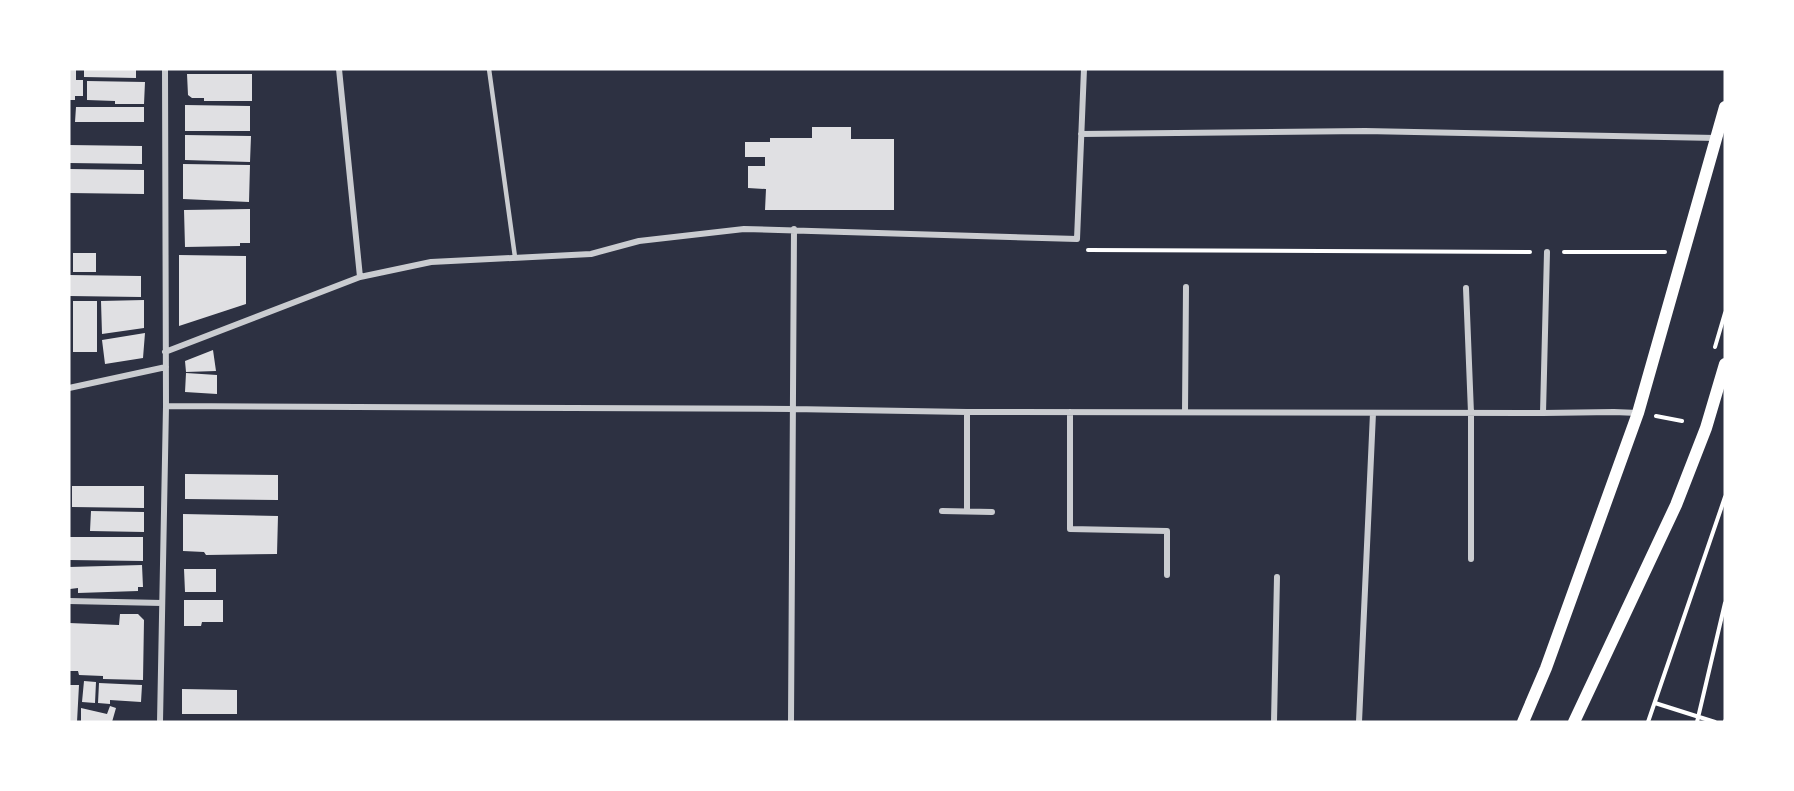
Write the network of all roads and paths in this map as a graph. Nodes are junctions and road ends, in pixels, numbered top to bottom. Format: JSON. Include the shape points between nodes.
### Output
{"nodes":[{"id":1,"x":165,"y":69,"type":"edge"},
{"id":2,"x":339,"y":69,"type":"edge"},
{"id":3,"x":489,"y":69,"type":"edge"},
{"id":4,"x":1084,"y":69,"type":"edge"},
{"id":5,"x":1725,"y":107,"type":"edge"},
{"id":6,"x":1081,"y":134,"type":"junction"},
{"id":7,"x":1717,"y":138,"type":"junction"},
{"id":8,"x":794,"y":229,"type":"junction"},
{"id":9,"x":1077,"y":239,"type":"junction"},
{"id":10,"x":1547,"y":252,"type":"junction"},
{"id":11,"x":1683,"y":252,"type":"junction"},
{"id":12,"x":515,"y":257,"type":"junction"},
{"id":13,"x":360,"y":277,"type":"junction"},
{"id":14,"x":1186,"y":287,"type":"dead end"},
{"id":15,"x":1466,"y":288,"type":"dead end"},
{"id":16,"x":165,"y":352,"type":"junction"},
{"id":17,"x":1725,"y":364,"type":"edge"},
{"id":18,"x":165,"y":367,"type":"junction"},
{"id":19,"x":69,"y":388,"type":"edge"},
{"id":20,"x":166,"y":406,"type":"junction"},
{"id":21,"x":792,"y":409,"type":"junction"},
{"id":22,"x":967,"y":412,"type":"junction"},
{"id":23,"x":1070,"y":412,"type":"junction"},
{"id":24,"x":1185,"y":412,"type":"junction"},
{"id":25,"x":1373,"y":413,"type":"junction"},
{"id":26,"x":1471,"y":413,"type":"junction"},
{"id":27,"x":1544,"y":413,"type":"junction"},
{"id":28,"x":1638,"y":413,"type":"junction"},
{"id":29,"x":1652,"y":415,"type":"dead end"},
{"id":30,"x":1682,"y":421,"type":"dead end"},
{"id":31,"x":1725,"y":497,"type":"edge"},
{"id":32,"x":942,"y":511,"type":"dead end"},
{"id":33,"x":967,"y":511,"type":"junction"},
{"id":34,"x":992,"y":512,"type":"dead end"},
{"id":35,"x":1471,"y":559,"type":"dead end"},
{"id":36,"x":1167,"y":574,"type":"dead end"},
{"id":37,"x":1277,"y":576,"type":"dead end"},
{"id":38,"x":69,"y":601,"type":"edge"},
{"id":39,"x":162,"y":603,"type":"junction"},
{"id":40,"x":1725,"y":603,"type":"edge"},
{"id":41,"x":1655,"y":702,"type":"junction"},
{"id":42,"x":1698,"y":720,"type":"edge"},
{"id":43,"x":160,"y":722,"type":"edge"},
{"id":44,"x":791,"y":722,"type":"edge"},
{"id":45,"x":1274,"y":722,"type":"edge"},
{"id":46,"x":1359,"y":722,"type":"edge"},
{"id":47,"x":1523,"y":722,"type":"edge"},
{"id":48,"x":1574,"y":722,"type":"edge"},
{"id":49,"x":1648,"y":722,"type":"edge"},
{"id":50,"x":1715,"y":722,"type":"edge"}],
"edges":[{"from":1,"to":16,"type":"street"},
{"from":2,"to":13,"type":"street"},
{"from":3,"to":12,"type":"lane"},
{"from":4,"to":6,"type":"street"},
{"from":5,"to":7,"type":"main road"},
{"from":6,"to":7,"type":"street","via":[[1365,131]]},
{"from":6,"to":9,"type":"street"},
{"from":7,"to":11,"type":"main road"},
{"from":8,"to":9,"type":"street"},
{"from":8,"to":12,"type":"street","via":[[744,229],[639,242],[591,254]]},
{"from":8,"to":21,"type":"street"},
{"from":9,"to":10,"type":"path","via":[[1089,252]]},
{"from":10,"to":11,"type":"path"},
{"from":10,"to":27,"type":"street"},
{"from":11,"to":28,"type":"main road"},
{"from":12,"to":13,"type":"street","via":[[431,262]]},
{"from":13,"to":16,"type":"street"},
{"from":14,"to":24,"type":"street"},
{"from":15,"to":26,"type":"street"},
{"from":16,"to":18,"type":"street"},
{"from":17,"to":48,"type":"main road","via":[[1706,428],[1676,504]]},
{"from":18,"to":19,"type":"street"},
{"from":18,"to":20,"type":"street"},
{"from":20,"to":21,"type":"street"},
{"from":20,"to":39,"type":"street"},
{"from":21,"to":22,"type":"street"},
{"from":21,"to":44,"type":"street"},
{"from":22,"to":23,"type":"street"},
{"from":22,"to":33,"type":"street"},
{"from":23,"to":24,"type":"street"},
{"from":23,"to":36,"type":"street","via":[[1070,530],[1167,531]]},
{"from":24,"to":25,"type":"street"},
{"from":25,"to":26,"type":"street"},
{"from":25,"to":46,"type":"street"},
{"from":26,"to":27,"type":"street"},
{"from":26,"to":35,"type":"street"},
{"from":27,"to":28,"type":"street"},
{"from":28,"to":47,"type":"main road"},
{"from":29,"to":30,"type":"path"},
{"from":31,"to":41,"type":"path"},
{"from":32,"to":33,"type":"street"},
{"from":33,"to":34,"type":"street"},
{"from":37,"to":45,"type":"street"},
{"from":38,"to":39,"type":"street"},
{"from":39,"to":43,"type":"street"},
{"from":40,"to":42,"type":"path"},
{"from":41,"to":42,"type":"path"},
{"from":41,"to":49,"type":"path"},
{"from":42,"to":50,"type":"path"}]}
